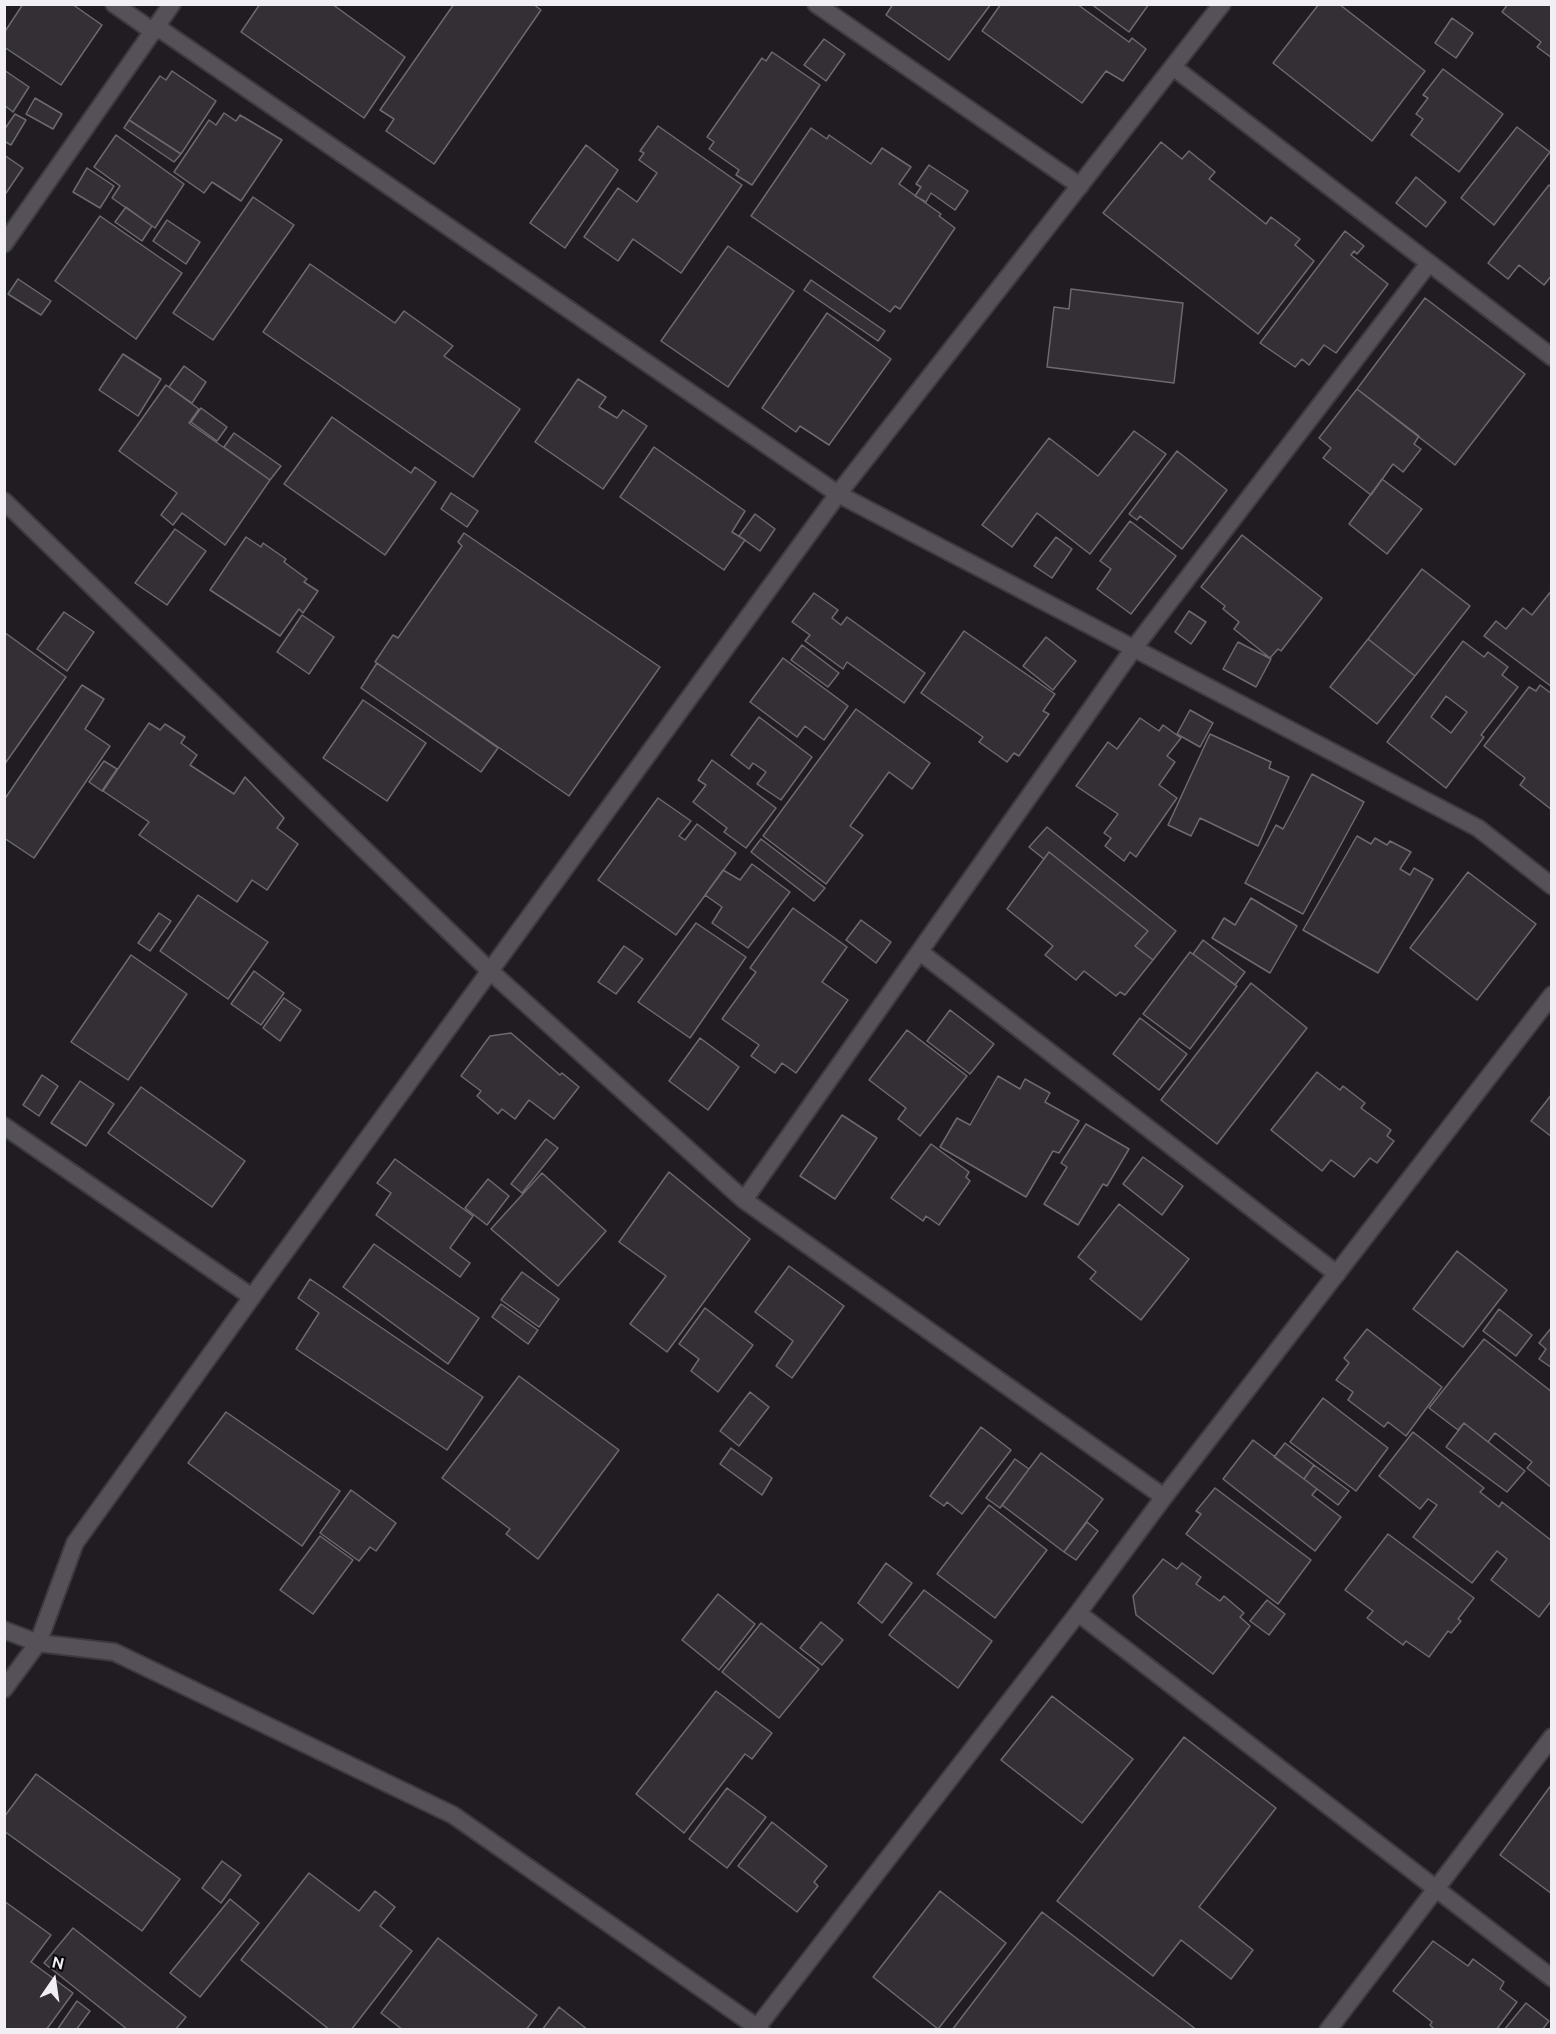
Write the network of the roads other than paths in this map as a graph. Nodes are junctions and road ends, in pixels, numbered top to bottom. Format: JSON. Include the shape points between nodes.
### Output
{"nodes":[{"id":1,"x":114,"y":4,"type":"edge"},
{"id":2,"x":172,"y":4,"type":"edge"},
{"id":3,"x":816,"y":4,"type":"edge"},
{"id":4,"x":1222,"y":4,"type":"edge"},
{"id":5,"x":155,"y":29,"type":"junction"},
{"id":6,"x":1173,"y":67,"type":"junction"},
{"id":7,"x":1080,"y":186,"type":"junction"},
{"id":8,"x":4,"y":244,"type":"edge"},
{"id":9,"x":1429,"y":262,"type":"junction"},
{"id":10,"x":1551,"y":357,"type":"edge"},
{"id":11,"x":838,"y":494,"type":"junction"},
{"id":12,"x":4,"y":501,"type":"edge"},
{"id":13,"x":1134,"y":648,"type":"junction"},
{"id":14,"x":1551,"y":886,"type":"edge"},
{"id":15,"x":920,"y":952,"type":"junction"},
{"id":16,"x":490,"y":971,"type":"junction"},
{"id":17,"x":1551,"y":995,"type":"edge"},
{"id":18,"x":4,"y":1126,"type":"edge"},
{"id":19,"x":744,"y":1200,"type":"junction"},
{"id":20,"x":1336,"y":1274,"type":"junction"},
{"id":21,"x":252,"y":1297,"type":"junction"},
{"id":22,"x":1164,"y":1497,"type":"junction"},
{"id":23,"x":1078,"y":1614,"type":"junction"},
{"id":24,"x":4,"y":1630,"type":"edge"},
{"id":25,"x":38,"y":1643,"type":"junction"},
{"id":26,"x":4,"y":1689,"type":"edge"},
{"id":27,"x":1551,"y":1737,"type":"edge"},
{"id":28,"x":1434,"y":1889,"type":"junction"},
{"id":29,"x":1551,"y":1978,"type":"edge"},
{"id":30,"x":758,"y":2028,"type":"edge"},
{"id":31,"x":1328,"y":2030,"type":"edge"}],
"edges":[{"from":1,"to":5,"type":"street"},
{"from":2,"to":5,"type":"street"},
{"from":3,"to":7,"type":"street"},
{"from":4,"to":6,"type":"street"},
{"from":5,"to":8,"type":"street"},
{"from":5,"to":11,"type":"street"},
{"from":6,"to":7,"type":"street"},
{"from":6,"to":9,"type":"street"},
{"from":7,"to":11,"type":"street"},
{"from":9,"to":10,"type":"street"},
{"from":9,"to":13,"type":"street"},
{"from":11,"to":13,"type":"street"},
{"from":11,"to":16,"type":"street"},
{"from":12,"to":16,"type":"street"},
{"from":13,"to":14,"type":"street","via":[[1478,828]]},
{"from":13,"to":15,"type":"street"},
{"from":15,"to":19,"type":"street"},
{"from":15,"to":20,"type":"street"},
{"from":16,"to":19,"type":"street"},
{"from":16,"to":21,"type":"street"},
{"from":17,"to":20,"type":"street"},
{"from":18,"to":21,"type":"street"},
{"from":19,"to":22,"type":"street"},
{"from":20,"to":22,"type":"street"},
{"from":21,"to":25,"type":"street","via":[[75,1543]]},
{"from":22,"to":23,"type":"street"},
{"from":23,"to":28,"type":"street"},
{"from":23,"to":30,"type":"street"},
{"from":24,"to":25,"type":"street"},
{"from":25,"to":26,"type":"street"},
{"from":25,"to":30,"type":"street","via":[[114,1652],[453,1815]]},
{"from":27,"to":28,"type":"street"},
{"from":28,"to":29,"type":"street"},
{"from":28,"to":31,"type":"street"}]}
